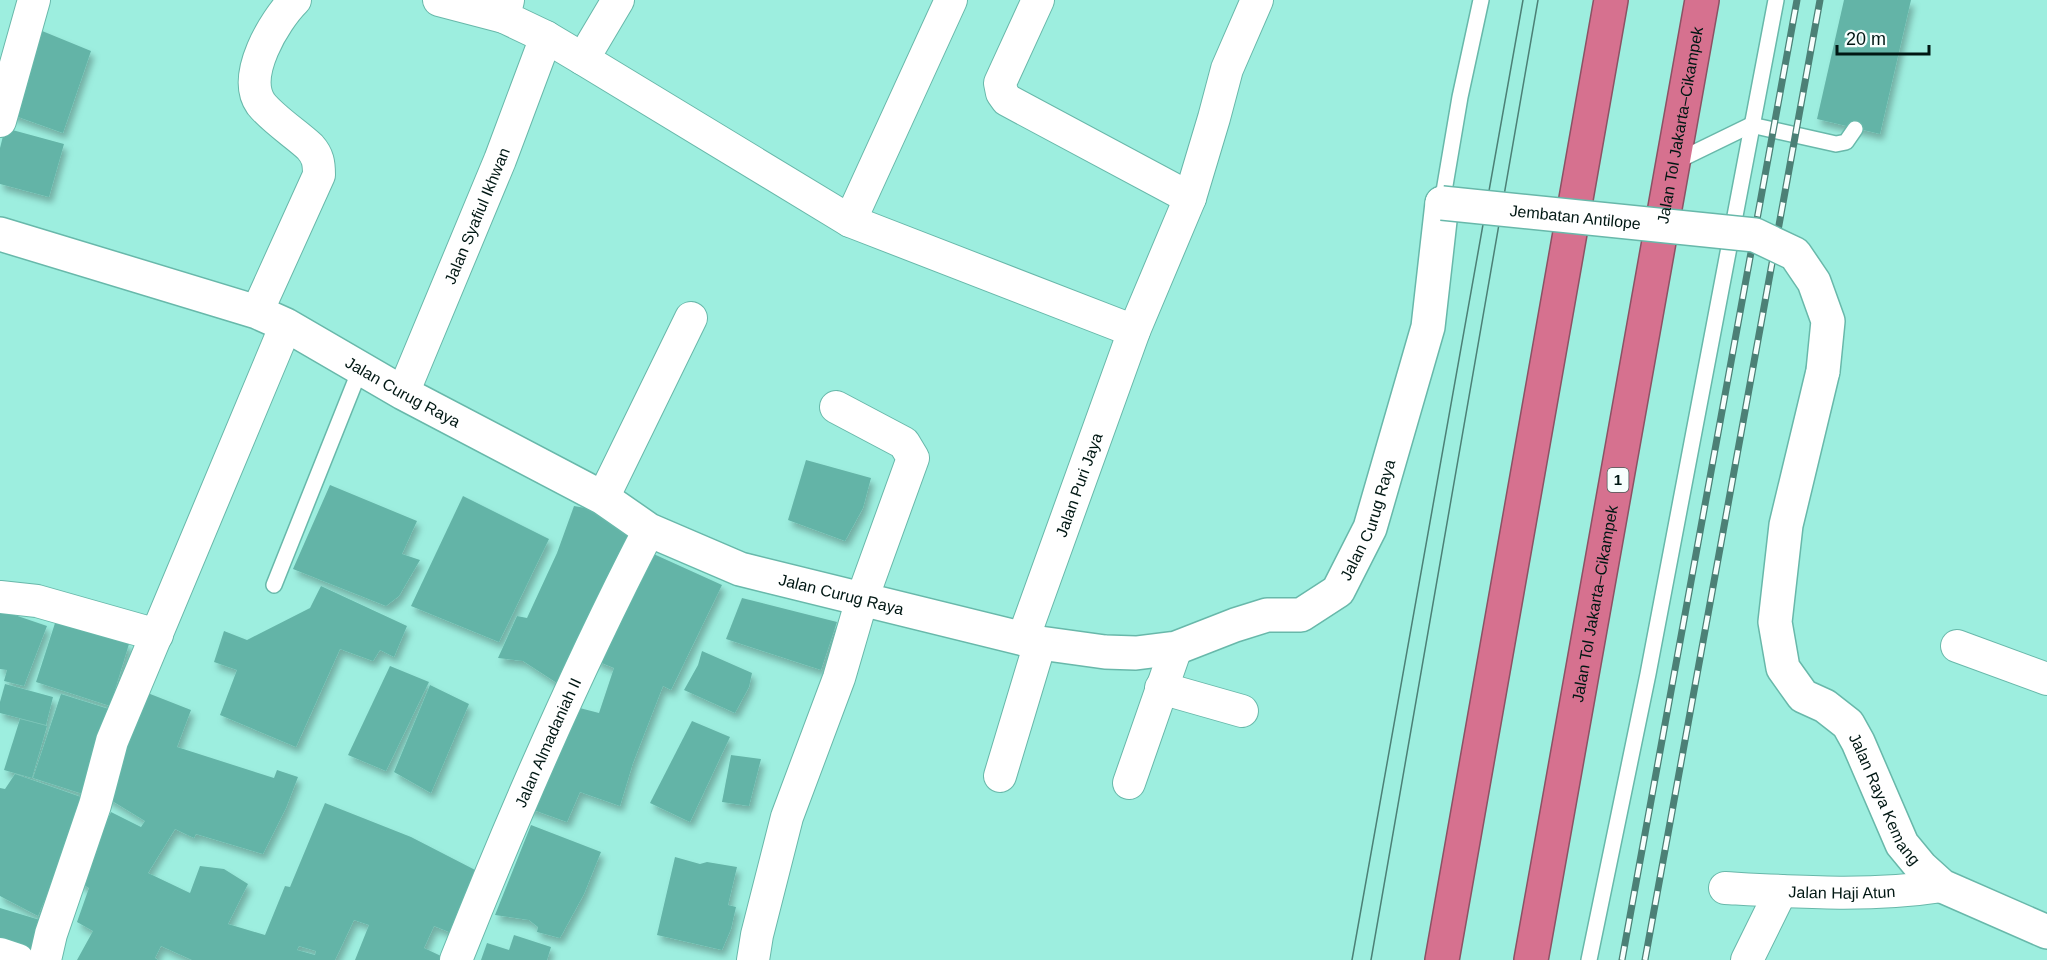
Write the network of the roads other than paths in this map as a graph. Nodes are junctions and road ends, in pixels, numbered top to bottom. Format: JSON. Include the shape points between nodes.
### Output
{"nodes":[{"id":1,"x":34,"y":0,"type":"edge"},
{"id":2,"x":295,"y":0,"type":"edge"},
{"id":3,"x":439,"y":0,"type":"edge"},
{"id":4,"x":618,"y":0,"type":"edge"},
{"id":5,"x":951,"y":0,"type":"edge"},
{"id":6,"x":1038,"y":0,"type":"edge"},
{"id":7,"x":1257,"y":0,"type":"edge"},
{"id":8,"x":1481,"y":0,"type":"edge"},
{"id":9,"x":1611,"y":0,"type":"edge"},
{"id":10,"x":1702,"y":0,"type":"edge"},
{"id":11,"x":1776,"y":0,"type":"edge"},
{"id":12,"x":506,"y":8,"type":"edge"},
{"id":13,"x":546,"y":37,"type":"junction"},
{"id":14,"x":583,"y":59,"type":"junction"},
{"id":15,"x":0,"y":121,"type":"edge"},
{"id":16,"x":1751,"y":125,"type":"junction"},
{"id":17,"x":1855,"y":129,"type":"dead end"},
{"id":18,"x":1675,"y":162,"type":"junction"},
{"id":19,"x":1190,"y":198,"type":"junction"},
{"id":20,"x":1442,"y":203,"type":"junction"},
{"id":21,"x":850,"y":221,"type":"junction"},
{"id":22,"x":0,"y":234,"type":"edge"},
{"id":23,"x":256,"y":312,"type":"junction"},
{"id":24,"x":692,"y":318,"type":"dead end"},
{"id":25,"x":286,"y":325,"type":"junction"},
{"id":26,"x":1134,"y":331,"type":"junction"},
{"id":27,"x":361,"y":367,"type":"junction"},
{"id":28,"x":1823,"y":371,"type":"joint"},
{"id":29,"x":402,"y":393,"type":"junction"},
{"id":30,"x":836,"y":407,"type":"dead end"},
{"id":31,"x":603,"y":498,"type":"junction"},
{"id":32,"x":649,"y":530,"type":"junction"},
{"id":33,"x":274,"y":585,"type":"dead end"},
{"id":34,"x":0,"y":597,"type":"edge"},
{"id":35,"x":862,"y":598,"type":"junction"},
{"id":36,"x":158,"y":635,"type":"junction"},
{"id":37,"x":1031,"y":641,"type":"junction"},
{"id":38,"x":1958,"y":646,"type":"dead end"},
{"id":39,"x":1176,"y":648,"type":"junction"},
{"id":40,"x":2047,"y":679,"type":"edge"},
{"id":41,"x":1161,"y":688,"type":"junction"},
{"id":42,"x":1242,"y":711,"type":"dead end"},
{"id":43,"x":1000,"y":776,"type":"dead end"},
{"id":44,"x":1129,"y":783,"type":"dead end"},
{"id":45,"x":1942,"y":886,"type":"junction"},
{"id":46,"x":1725,"y":888,"type":"dead end"},
{"id":47,"x":1781,"y":891,"type":"junction"},
{"id":48,"x":2047,"y":932,"type":"edge"},
{"id":49,"x":0,"y":954,"type":"edge"},
{"id":50,"x":18,"y":960,"type":"edge"},
{"id":51,"x":45,"y":960,"type":"edge"},
{"id":52,"x":456,"y":960,"type":"edge"},
{"id":53,"x":753,"y":960,"type":"edge"},
{"id":54,"x":1443,"y":960,"type":"edge"},
{"id":55,"x":1531,"y":960,"type":"edge"},
{"id":56,"x":1589,"y":960,"type":"edge"},
{"id":57,"x":1747,"y":960,"type":"edge"}],
"edges":[{"from":1,"to":15,"type":"street"},
{"from":2,"to":23,"type":"street","via":[[276,24],[261,55],[255,93],[262,105],[316,154],[319,175]]},
{"from":3,"to":12,"type":"street"},
{"from":4,"to":14,"type":"street"},
{"from":5,"to":21,"type":"street"},
{"from":6,"to":19,"type":"street","via":[[1000,84],[1007,100]]},
{"from":7,"to":19,"type":"street","name":"Jalan Puri Jaya","via":[[1227,69]]},
{"from":8,"to":20,"type":"lane"},
{"from":9,"to":54,"type":"highway"},
{"from":10,"to":18,"type":"highway","name":"Jalan Tol Jakarta–Cikampek","number":"1"},
{"from":11,"to":16,"type":"lane"},
{"from":12,"to":13,"type":"street"},
{"from":13,"to":14,"type":"street"},
{"from":13,"to":29,"type":"street","name":"Jalan Syafiul Ikhwan","via":[[500,160]]},
{"from":14,"to":21,"type":"street"},
{"from":16,"to":17,"type":"lane","via":[[1836,144],[1846,142]]},
{"from":16,"to":18,"type":"lane"},
{"from":16,"to":56,"type":"lane","via":[[1648,674]]},
{"from":18,"to":55,"type":"highway","name":"Jalan Tol Jakarta–Cikampek","number":"1"},
{"from":19,"to":26,"type":"street","name":"Jalan Puri Jaya"},
{"from":20,"to":28,"type":"street","name":"Jembatan Antilope","bridge":true,"via":[[1755,235],[1795,255],[1814,282],[1828,321]]},
{"from":20,"to":39,"type":"street","name":"Jalan Curug Raya","via":[[1428,327],[1370,528],[1338,591],[1301,615],[1267,615]]},
{"from":21,"to":26,"type":"street"},
{"from":22,"to":23,"type":"street","name":"Jalan Curug Raya"},
{"from":23,"to":25,"type":"street","name":"Jalan Curug Raya"},
{"from":24,"to":31,"type":"street"},
{"from":25,"to":27,"type":"street","name":"Jalan Curug Raya"},
{"from":25,"to":36,"type":"street"},
{"from":26,"to":37,"type":"street","name":"Jalan Puri Jaya"},
{"from":27,"to":29,"type":"street","name":"Jalan Curug Raya"},
{"from":27,"to":33,"type":"lane"},
{"from":28,"to":45,"type":"street","name":"Jalan Raya Kemang","via":[[1786,525],[1775,622],[1783,668],[1803,696],[1825,706],[1848,724],[1902,844]]},
{"from":29,"to":31,"type":"street","name":"Jalan Curug Raya"},
{"from":30,"to":35,"type":"street","via":[[904,443],[913,458]]},
{"from":31,"to":32,"type":"street","name":"Jalan Curug Raya"},
{"from":32,"to":35,"type":"street","name":"Jalan Curug Raya","via":[[740,569]]},
{"from":32,"to":52,"type":"street","name":"Jalan Almadaniah II","via":[[508,829]]},
{"from":34,"to":36,"type":"street","via":[[37,601]]},
{"from":35,"to":37,"type":"street","name":"Jalan Curug Raya"},
{"from":35,"to":53,"type":"street","via":[[839,678],[787,817]]},
{"from":36,"to":51,"type":"street","via":[[112,741]]},
{"from":37,"to":39,"type":"street","name":"Jalan Curug Raya","via":[[1105,652]]},
{"from":37,"to":43,"type":"street","name":"Jalan Puri Jaya"},
{"from":38,"to":40,"type":"street"},
{"from":39,"to":41,"type":"street"},
{"from":41,"to":42,"type":"street"},
{"from":41,"to":44,"type":"street"},
{"from":45,"to":47,"type":"street","name":"Jalan Haji Atun","via":[[1907,891]]},
{"from":45,"to":48,"type":"street","name":"Jalan Raya Kemang"},
{"from":46,"to":47,"type":"street"},
{"from":47,"to":57,"type":"street","name":"Jalan Haji Atun"},
{"from":49,"to":50,"type":"street"}]}
